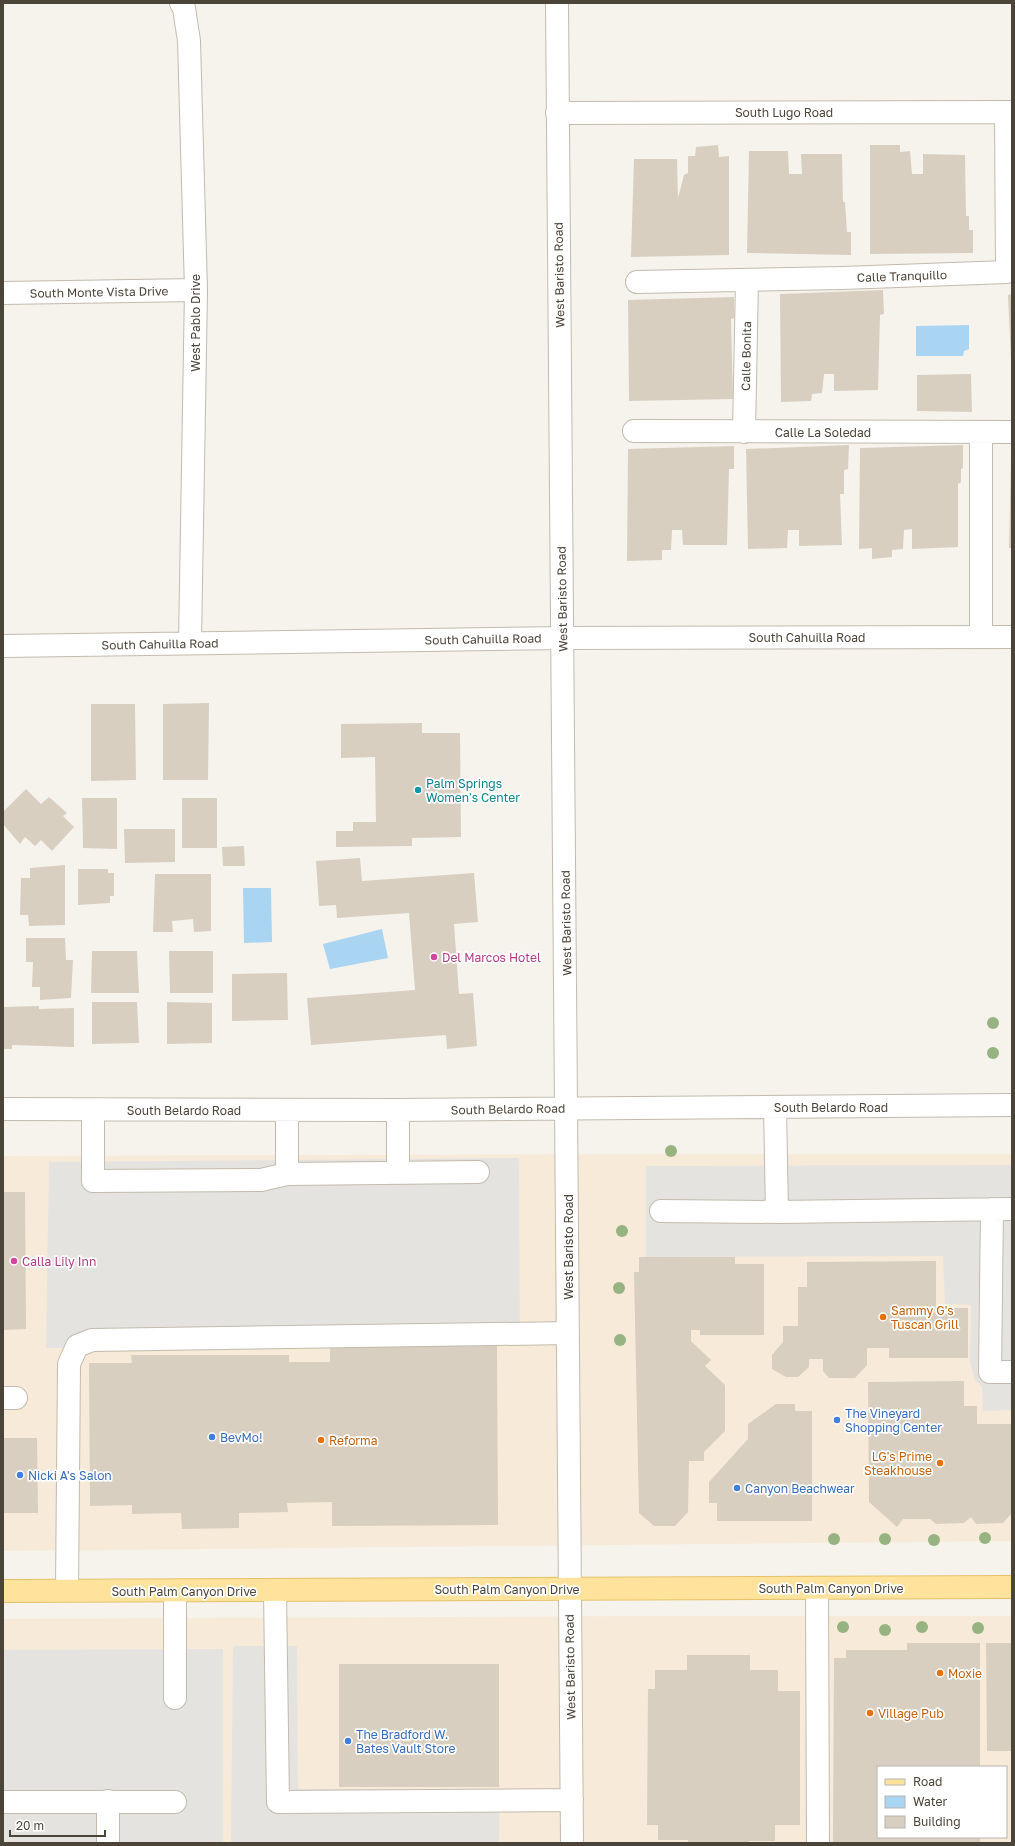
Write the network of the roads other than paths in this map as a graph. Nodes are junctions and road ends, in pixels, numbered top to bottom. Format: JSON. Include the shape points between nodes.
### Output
{"nodes":[{"id":1,"x":181,"y":3,"type":"edge"},
{"id":2,"x":557,"y":3,"type":"edge"},
{"id":3,"x":1009,"y":112,"type":"edge"},
{"id":4,"x":557,"y":113,"type":"junction"},
{"id":5,"x":1009,"y":272,"type":"edge"},
{"id":6,"x":747,"y":280,"type":"junction"},
{"id":7,"x":637,"y":282,"type":"dead end"},
{"id":8,"x":196,"y":290,"type":"junction"},
{"id":9,"x":3,"y":293,"type":"edge"},
{"id":10,"x":634,"y":431,"type":"dead end"},
{"id":11,"x":744,"y":432,"type":"junction"},
{"id":12,"x":981,"y":432,"type":"junction"},
{"id":13,"x":1012,"y":432,"type":"edge"},
{"id":14,"x":981,"y":637,"type":"junction"},
{"id":15,"x":1012,"y":637,"type":"edge"},
{"id":16,"x":563,"y":638,"type":"junction"},
{"id":17,"x":190,"y":643,"type":"junction"},
{"id":18,"x":3,"y":646,"type":"edge"},
{"id":19,"x":1012,"y":1105,"type":"edge"},
{"id":20,"x":775,"y":1107,"type":"junction"},
{"id":21,"x":3,"y":1109,"type":"edge"},
{"id":22,"x":568,"y":1109,"type":"junction"},
{"id":23,"x":93,"y":1110,"type":"junction"},
{"id":24,"x":287,"y":1110,"type":"junction"},
{"id":25,"x":398,"y":1110,"type":"junction"},
{"id":26,"x":478,"y":1172,"type":"dead end"},
{"id":27,"x":398,"y":1173,"type":"junction"},
{"id":28,"x":287,"y":1174,"type":"junction"},
{"id":29,"x":1002,"y":1209,"type":"edge"},
{"id":30,"x":661,"y":1211,"type":"dead end"},
{"id":31,"x":777,"y":1212,"type":"junction"},
{"id":32,"x":568,"y":1332,"type":"junction"},
{"id":33,"x":1012,"y":1372,"type":"edge"},
{"id":34,"x":817,"y":1588,"type":"junction"},
{"id":35,"x":1012,"y":1588,"type":"edge"},
{"id":36,"x":569,"y":1589,"type":"junction"},
{"id":37,"x":67,"y":1590,"type":"junction"},
{"id":38,"x":3,"y":1591,"type":"edge"},
{"id":39,"x":175,"y":1591,"type":"junction"},
{"id":40,"x":274,"y":1591,"type":"junction"},
{"id":41,"x":175,"y":1698,"type":"dead end"},
{"id":42,"x":572,"y":1800,"type":"junction"},
{"id":43,"x":108,"y":1801,"type":"junction"},
{"id":44,"x":3,"y":1802,"type":"edge"},
{"id":45,"x":175,"y":1802,"type":"dead end"},
{"id":46,"x":108,"y":1843,"type":"edge"},
{"id":47,"x":572,"y":1843,"type":"edge"},
{"id":48,"x":818,"y":1843,"type":"edge"}],
"edges":[{"from":1,"to":8,"type":"street","name":"West Pablo Drive","via":[[189,41]]},
{"from":2,"to":4,"type":"street","name":"West Baristo Road"},
{"from":3,"to":4,"type":"street","name":"South Lugo Road"},
{"from":3,"to":5,"type":"street","name":"Calle Tranquillo"},
{"from":4,"to":16,"type":"street","name":"West Baristo Road"},
{"from":5,"to":6,"type":"street","name":"Calle Tranquillo"},
{"from":6,"to":7,"type":"street","name":"Calle Tranquillo"},
{"from":6,"to":11,"type":"street","name":"Calle Bonita"},
{"from":8,"to":9,"type":"street","name":"South Monte Vista Drive"},
{"from":8,"to":17,"type":"street","name":"West Pablo Drive"},
{"from":10,"to":11,"type":"street","name":"Calle La Soledad"},
{"from":11,"to":12,"type":"street","name":"Calle La Soledad"},
{"from":12,"to":13,"type":"street","name":"Calle La Soledad"},
{"from":12,"to":14,"type":"street"},
{"from":14,"to":15,"type":"street","name":"South Cahuilla Road"},
{"from":14,"to":16,"type":"street","name":"South Cahuilla Road"},
{"from":16,"to":17,"type":"street","name":"South Cahuilla Road"},
{"from":16,"to":22,"type":"street","name":"West Baristo Road"},
{"from":17,"to":18,"type":"street","name":"South Cahuilla Road"},
{"from":19,"to":20,"type":"street","name":"South Belardo Road"},
{"from":20,"to":22,"type":"street","name":"South Belardo Road"},
{"from":20,"to":31,"type":"street"},
{"from":21,"to":23,"type":"street","name":"South Belardo Road"},
{"from":22,"to":25,"type":"street","name":"South Belardo Road"},
{"from":22,"to":32,"type":"street","name":"West Baristo Road"},
{"from":23,"to":24,"type":"street","name":"South Belardo Road"},
{"from":23,"to":28,"type":"street","via":[[93,1181],[261,1180]]},
{"from":24,"to":25,"type":"street","name":"South Belardo Road"},
{"from":24,"to":28,"type":"street"},
{"from":25,"to":27,"type":"street"},
{"from":26,"to":27,"type":"street"},
{"from":27,"to":28,"type":"street"},
{"from":29,"to":31,"type":"street"},
{"from":29,"to":33,"type":"street","via":[[990,1372]]},
{"from":30,"to":31,"type":"street"},
{"from":32,"to":36,"type":"street","name":"West Baristo Road"},
{"from":32,"to":37,"type":"street","via":[[92,1340],[77,1346],[69,1364]]},
{"from":34,"to":35,"type":"main road","name":"South Palm Canyon Drive"},
{"from":34,"to":36,"type":"main road","name":"South Palm Canyon Drive"},
{"from":34,"to":48,"type":"street"},
{"from":36,"to":40,"type":"main road","name":"South Palm Canyon Drive"},
{"from":36,"to":42,"type":"street","name":"West Baristo Road"},
{"from":37,"to":38,"type":"main road","name":"South Palm Canyon Drive"},
{"from":37,"to":39,"type":"main road","name":"South Palm Canyon Drive"},
{"from":39,"to":40,"type":"main road","name":"South Palm Canyon Drive"},
{"from":39,"to":41,"type":"street"},
{"from":40,"to":42,"type":"street","via":[[278,1802]]},
{"from":42,"to":47,"type":"street","name":"West Baristo Road"},
{"from":43,"to":44,"type":"street"},
{"from":43,"to":45,"type":"street"},
{"from":43,"to":46,"type":"street"}]}
